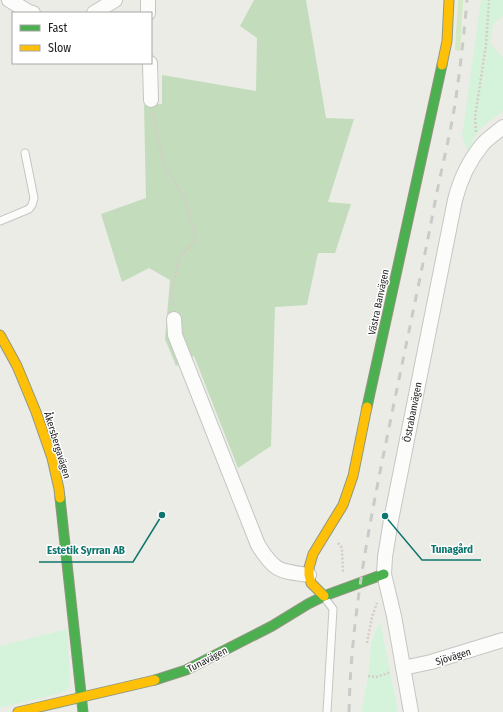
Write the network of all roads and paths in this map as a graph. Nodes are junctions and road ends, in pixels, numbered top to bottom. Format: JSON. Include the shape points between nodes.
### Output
{"nodes":[{"id":1,"x":9,"y":0,"type":"edge"},
{"id":2,"x":115,"y":0,"type":"edge"},
{"id":3,"x":148,"y":0,"type":"edge"},
{"id":4,"x":449,"y":0,"type":"edge"},
{"id":5,"x":489,"y":0,"type":"edge"},
{"id":6,"x":29,"y":12,"type":"edge"},
{"id":7,"x":96,"y":12,"type":"edge"},
{"id":8,"x":148,"y":12,"type":"edge"},
{"id":9,"x":150,"y":64,"type":"edge"},
{"id":10,"x":151,"y":100,"type":"joint"},
{"id":11,"x":503,"y":126,"type":"edge"},
{"id":12,"x":483,"y":144,"type":"junction"},
{"id":13,"x":25,"y":153,"type":"dead end"},
{"id":14,"x":0,"y":221,"type":"edge"},
{"id":15,"x":174,"y":319,"type":"joint"},
{"id":16,"x":0,"y":335,"type":"edge"},
{"id":17,"x":327,"y":530,"type":"junction"},
{"id":18,"x":384,"y":574,"type":"junction"},
{"id":19,"x":309,"y":575,"type":"junction"},
{"id":20,"x":343,"y":588,"type":"junction"},
{"id":21,"x":324,"y":596,"type":"junction"},
{"id":22,"x":380,"y":603,"type":"dead end"},
{"id":23,"x":503,"y":640,"type":"edge"},
{"id":24,"x":367,"y":643,"type":"dead end"},
{"id":25,"x":398,"y":670,"type":"junction"},
{"id":26,"x":368,"y":676,"type":"dead end"},
{"id":27,"x":81,"y":698,"type":"junction"},
{"id":28,"x":18,"y":712,"type":"edge"},
{"id":29,"x":84,"y":712,"type":"edge"},
{"id":30,"x":327,"y":712,"type":"edge"},
{"id":31,"x":411,"y":712,"type":"edge"}],
"edges":[{"from":1,"to":6,"type":"street"},
{"from":2,"to":7,"type":"street"},
{"from":3,"to":8,"type":"street"},
{"from":4,"to":17,"type":"street","name":"Västra Banvägen","via":[[447,41],[353,476],[343,505]]},
{"from":5,"to":12,"type":"path","via":[[486,45],[475,117],[476,134]]},
{"from":9,"to":10,"type":"street"},
{"from":10,"to":15,"type":"path","via":[[164,167],[185,197],[196,240],[179,258],[173,286]]},
{"from":11,"to":12,"type":"street","name":"Östrabanvägen"},
{"from":12,"to":18,"type":"street","name":"Östrabanvägen","via":[[458,187],[452,212],[391,520]]},
{"from":13,"to":14,"type":"lane","via":[[34,202],[29,209]]},
{"from":15,"to":19,"type":"street","via":[[175,336],[258,546],[266,559],[277,568]]},
{"from":16,"to":27,"type":"street","name":"Åkersbergavägen","via":[[17,366],[36,412],[60,489]]},
{"from":17,"to":19,"type":"street","name":"Västra Banvägen","via":[[313,554]]},
{"from":17,"to":20,"type":"path","via":[[342,548]]},
{"from":18,"to":20,"type":"street","name":"Tunavägen"},
{"from":18,"to":25,"type":"street","name":"Östrabanvägen","via":[[394,616]]},
{"from":19,"to":21,"type":"street","via":[[311,583]]},
{"from":20,"to":21,"type":"street","name":"Tunavägen"},
{"from":21,"to":27,"type":"street","name":"Tunavägen","via":[[186,670],[150,682]]},
{"from":21,"to":30,"type":"lane","via":[[333,609]]},
{"from":22,"to":24,"type":"path","via":[[378,599]]},
{"from":23,"to":25,"type":"street","name":"Sjövägen"},
{"from":25,"to":26,"type":"path","via":[[376,677]]},
{"from":25,"to":31,"type":"street","name":"Östrabanvägen"},
{"from":27,"to":28,"type":"street","name":"Tunavägen"},
{"from":27,"to":29,"type":"street","name":"Åkersbergavägen"}]}
